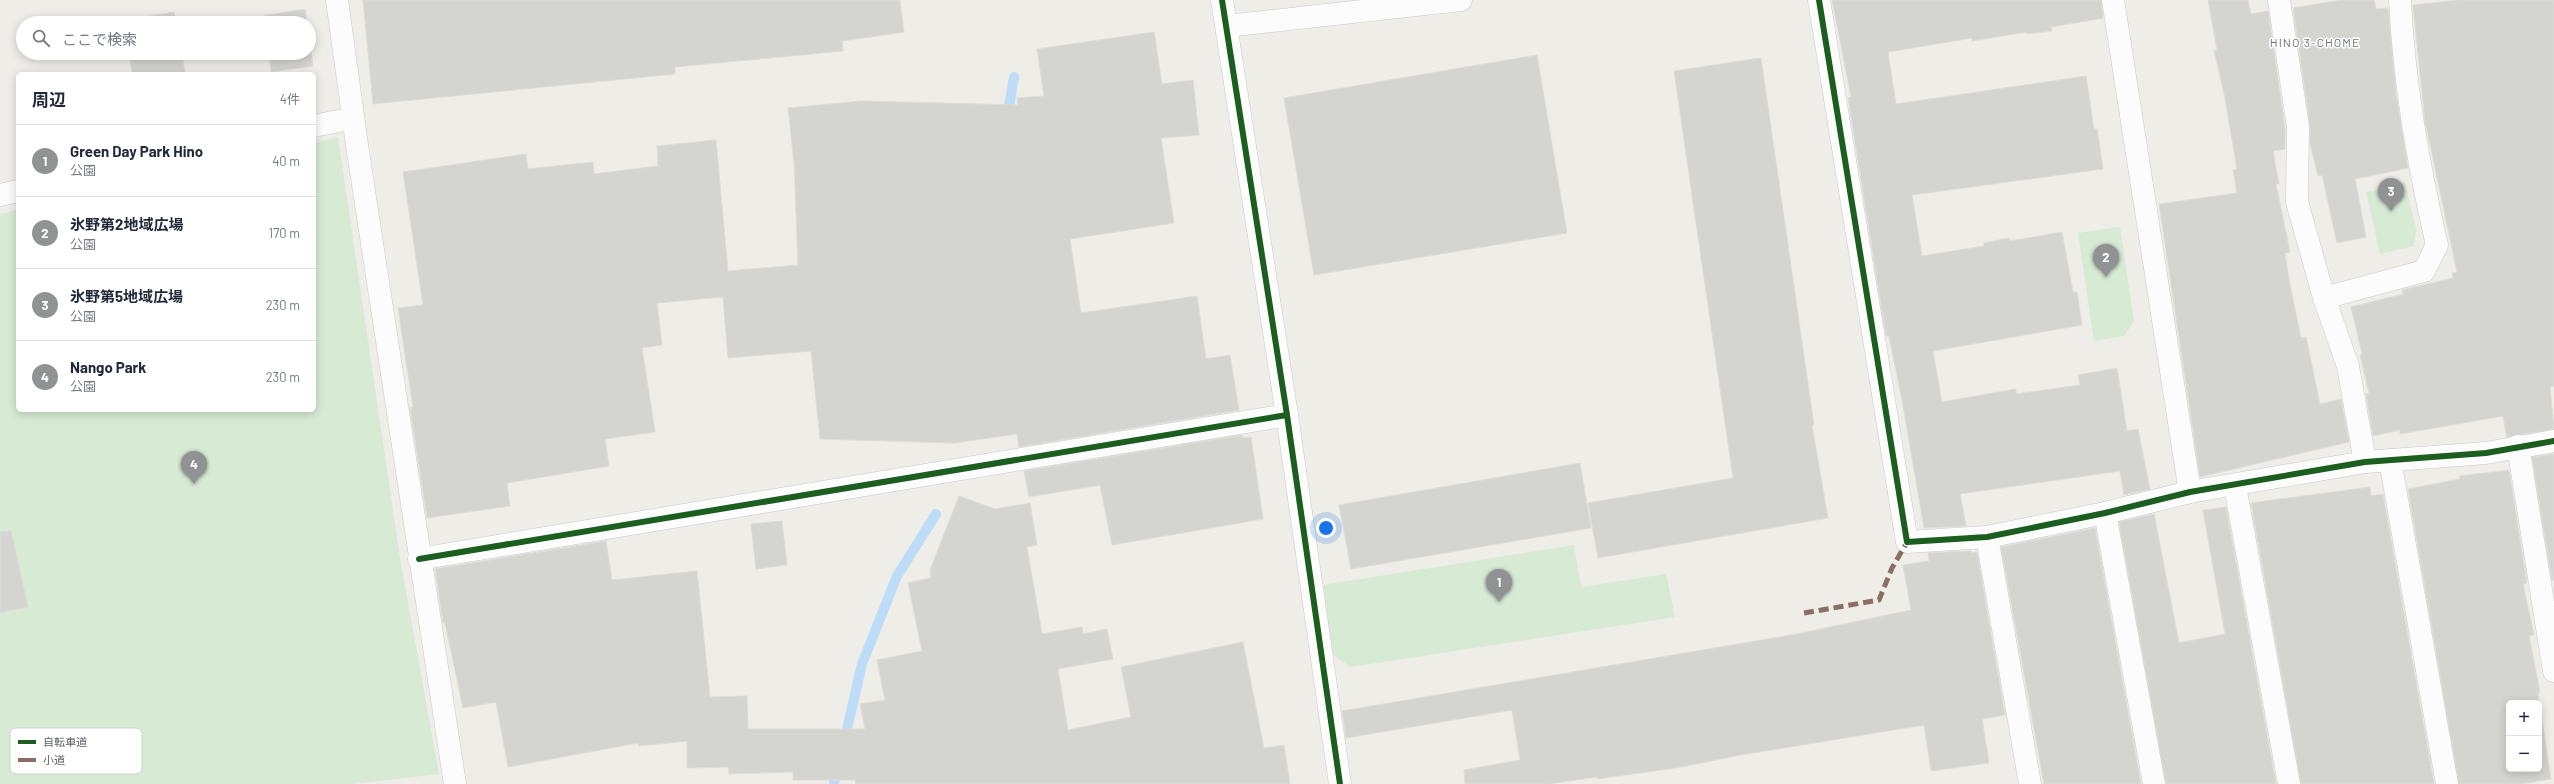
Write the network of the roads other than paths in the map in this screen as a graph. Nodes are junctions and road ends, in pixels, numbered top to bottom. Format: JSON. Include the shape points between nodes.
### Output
{"nodes":[{"id":1,"x":337,"y":0,"type":"edge"},
{"id":2,"x":1222,"y":0,"type":"edge"},
{"id":3,"x":1461,"y":0,"type":"edge"},
{"id":4,"x":1819,"y":0,"type":"edge"},
{"id":5,"x":2113,"y":0,"type":"edge"},
{"id":6,"x":2279,"y":0,"type":"edge"},
{"id":7,"x":2400,"y":0,"type":"edge"},
{"id":8,"x":1228,"y":26,"type":"junction"},
{"id":9,"x":353,"y":118,"type":"junction"},
{"id":10,"x":316,"y":126,"type":"edge"},
{"id":11,"x":16,"y":191,"type":"edge"},
{"id":12,"x":0,"y":195,"type":"edge"},
{"id":13,"x":2324,"y":298,"type":"junction"},
{"id":14,"x":1287,"y":415,"type":"junction"},
{"id":15,"x":2554,"y":441,"type":"edge"},
{"id":16,"x":2518,"y":446,"type":"junction"},
{"id":17,"x":2390,"y":460,"type":"junction"},
{"id":18,"x":2365,"y":462,"type":"junction"},
{"id":19,"x":2235,"y":486,"type":"junction"},
{"id":20,"x":2190,"y":492,"type":"junction"},
{"id":21,"x":2105,"y":513,"type":"junction"},
{"id":22,"x":1987,"y":537,"type":"junction"},
{"id":23,"x":419,"y":559,"type":"junction"},
{"id":24,"x":2554,"y":671,"type":"edge"},
{"id":25,"x":455,"y":784,"type":"edge"},
{"id":26,"x":1340,"y":784,"type":"edge"},
{"id":27,"x":2030,"y":784,"type":"edge"},
{"id":28,"x":2154,"y":784,"type":"edge"},
{"id":29,"x":2289,"y":784,"type":"edge"},
{"id":30,"x":2447,"y":784,"type":"edge"}],
"edges":[{"from":1,"to":9,"type":"street"},
{"from":2,"to":8,"type":"street"},
{"from":3,"to":8,"type":"street"},
{"from":4,"to":22,"type":"street","via":[[1907,542]]},
{"from":5,"to":20,"type":"street"},
{"from":6,"to":13,"type":"street","via":[[2298,127],[2297,202]]},
{"from":7,"to":13,"type":"street","via":[[2403,60],[2420,176],[2438,245],[2424,271]]},
{"from":8,"to":14,"type":"street"},
{"from":9,"to":10,"type":"street"},
{"from":9,"to":23,"type":"street"},
{"from":11,"to":12,"type":"street"},
{"from":13,"to":18,"type":"street","via":[[2348,366]]},
{"from":14,"to":23,"type":"street"},
{"from":14,"to":26,"type":"street"},
{"from":15,"to":16,"type":"street"},
{"from":16,"to":17,"type":"street","via":[[2486,453]]},
{"from":16,"to":24,"type":"street"},
{"from":17,"to":18,"type":"street"},
{"from":17,"to":30,"type":"street"},
{"from":18,"to":19,"type":"street"},
{"from":19,"to":20,"type":"street"},
{"from":19,"to":29,"type":"street"},
{"from":20,"to":21,"type":"street"},
{"from":21,"to":22,"type":"street"},
{"from":21,"to":28,"type":"street"},
{"from":22,"to":27,"type":"street"},
{"from":23,"to":25,"type":"street"}]}
